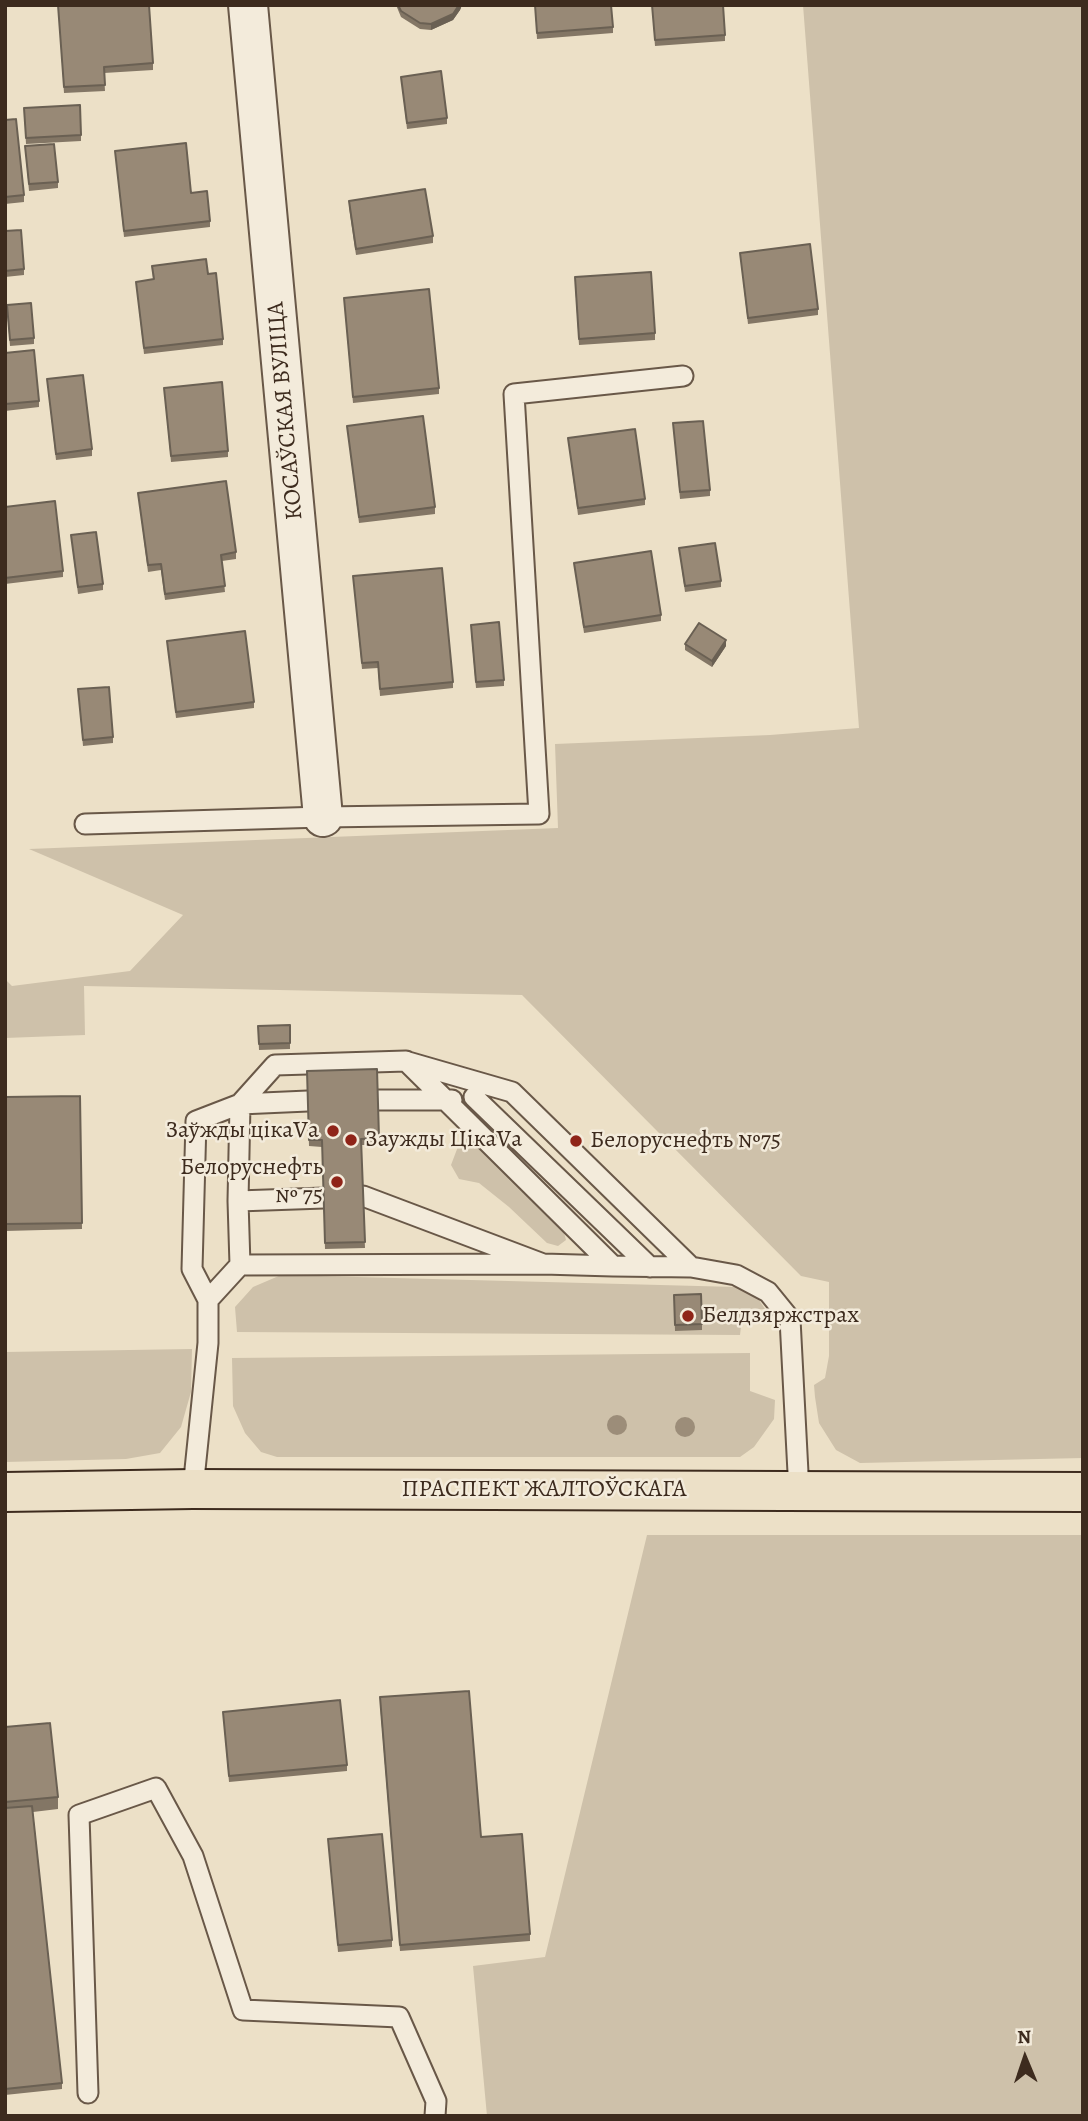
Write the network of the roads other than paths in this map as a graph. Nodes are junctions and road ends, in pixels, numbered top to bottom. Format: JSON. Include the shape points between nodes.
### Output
{"nodes":[{"id":1,"x":248,"y":5,"type":"edge"},
{"id":2,"x":682,"y":376,"type":"dead end"},
{"id":3,"x":323,"y":817,"type":"junction"},
{"id":4,"x":85,"y":824,"type":"dead end"},
{"id":5,"x":406,"y":1061,"type":"junction"},
{"id":6,"x":512,"y":1092,"type":"junction"},
{"id":7,"x":474,"y":1097,"type":"junction"},
{"id":8,"x":377,"y":1100,"type":"edge"},
{"id":9,"x":308,"y":1101,"type":"edge"},
{"id":10,"x":445,"y":1101,"type":"junction"},
{"id":11,"x":240,"y":1104,"type":"junction"},
{"id":12,"x":363,"y":1196,"type":"edge"},
{"id":13,"x":324,"y":1198,"type":"edge"},
{"id":14,"x":238,"y":1201,"type":"junction"},
{"id":15,"x":543,"y":1264,"type":"junction"},
{"id":16,"x":240,"y":1265,"type":"junction"},
{"id":17,"x":613,"y":1266,"type":"junction"},
{"id":18,"x":650,"y":1267,"type":"junction"},
{"id":19,"x":691,"y":1267,"type":"junction"},
{"id":20,"x":208,"y":1300,"type":"junction"},
{"id":21,"x":193,"y":1489,"type":"junction"},
{"id":22,"x":5,"y":1492,"type":"edge"},
{"id":23,"x":799,"y":1492,"type":"junction"},
{"id":24,"x":1083,"y":1492,"type":"edge"},
{"id":25,"x":88,"y":2093,"type":"dead end"},
{"id":26,"x":435,"y":2116,"type":"edge"}],
"edges":[{"from":1,"to":3,"type":"street","name":"КОСАЎСКАЯ ВУЛІЦА"},
{"from":2,"to":3,"type":"lane","via":[[514,394],[539,814]]},
{"from":3,"to":4,"type":"lane"},
{"from":5,"to":6,"type":"lane"},
{"from":5,"to":10,"type":"lane"},
{"from":5,"to":11,"type":"lane","via":[[275,1065]]},
{"from":6,"to":7,"type":"lane"},
{"from":6,"to":19,"type":"lane"},
{"from":7,"to":10,"type":"lane"},
{"from":7,"to":18,"type":"lane"},
{"from":8,"to":10,"type":"lane"},
{"from":9,"to":11,"type":"lane"},
{"from":10,"to":17,"type":"lane"},
{"from":11,"to":14,"type":"lane"},
{"from":11,"to":20,"type":"lane","via":[[196,1121],[192,1269]]},
{"from":12,"to":15,"type":"lane"},
{"from":13,"to":14,"type":"lane"},
{"from":14,"to":16,"type":"lane"},
{"from":15,"to":16,"type":"lane"},
{"from":15,"to":17,"type":"lane"},
{"from":16,"to":20,"type":"lane"},
{"from":17,"to":18,"type":"lane"},
{"from":18,"to":19,"type":"lane"},
{"from":19,"to":23,"type":"lane","via":[[736,1275],[768,1293],[790,1319]]},
{"from":20,"to":21,"type":"lane"},
{"from":21,"to":22,"type":"main road","name":"ПРАСПЕКТ ЖАЛТОЎСКАГА"},
{"from":21,"to":23,"type":"main road","name":"ПРАСПЕКТ ЖАЛТОЎСКАГА"},
{"from":23,"to":24,"type":"main road","name":"ПРАСПЕКТ ЖАЛТОЎСКАГА"},
{"from":25,"to":26,"type":"lane","via":[[79,1815],[156,1788],[193,1856],[243,2010],[399,2017],[436,2101]]}]}
